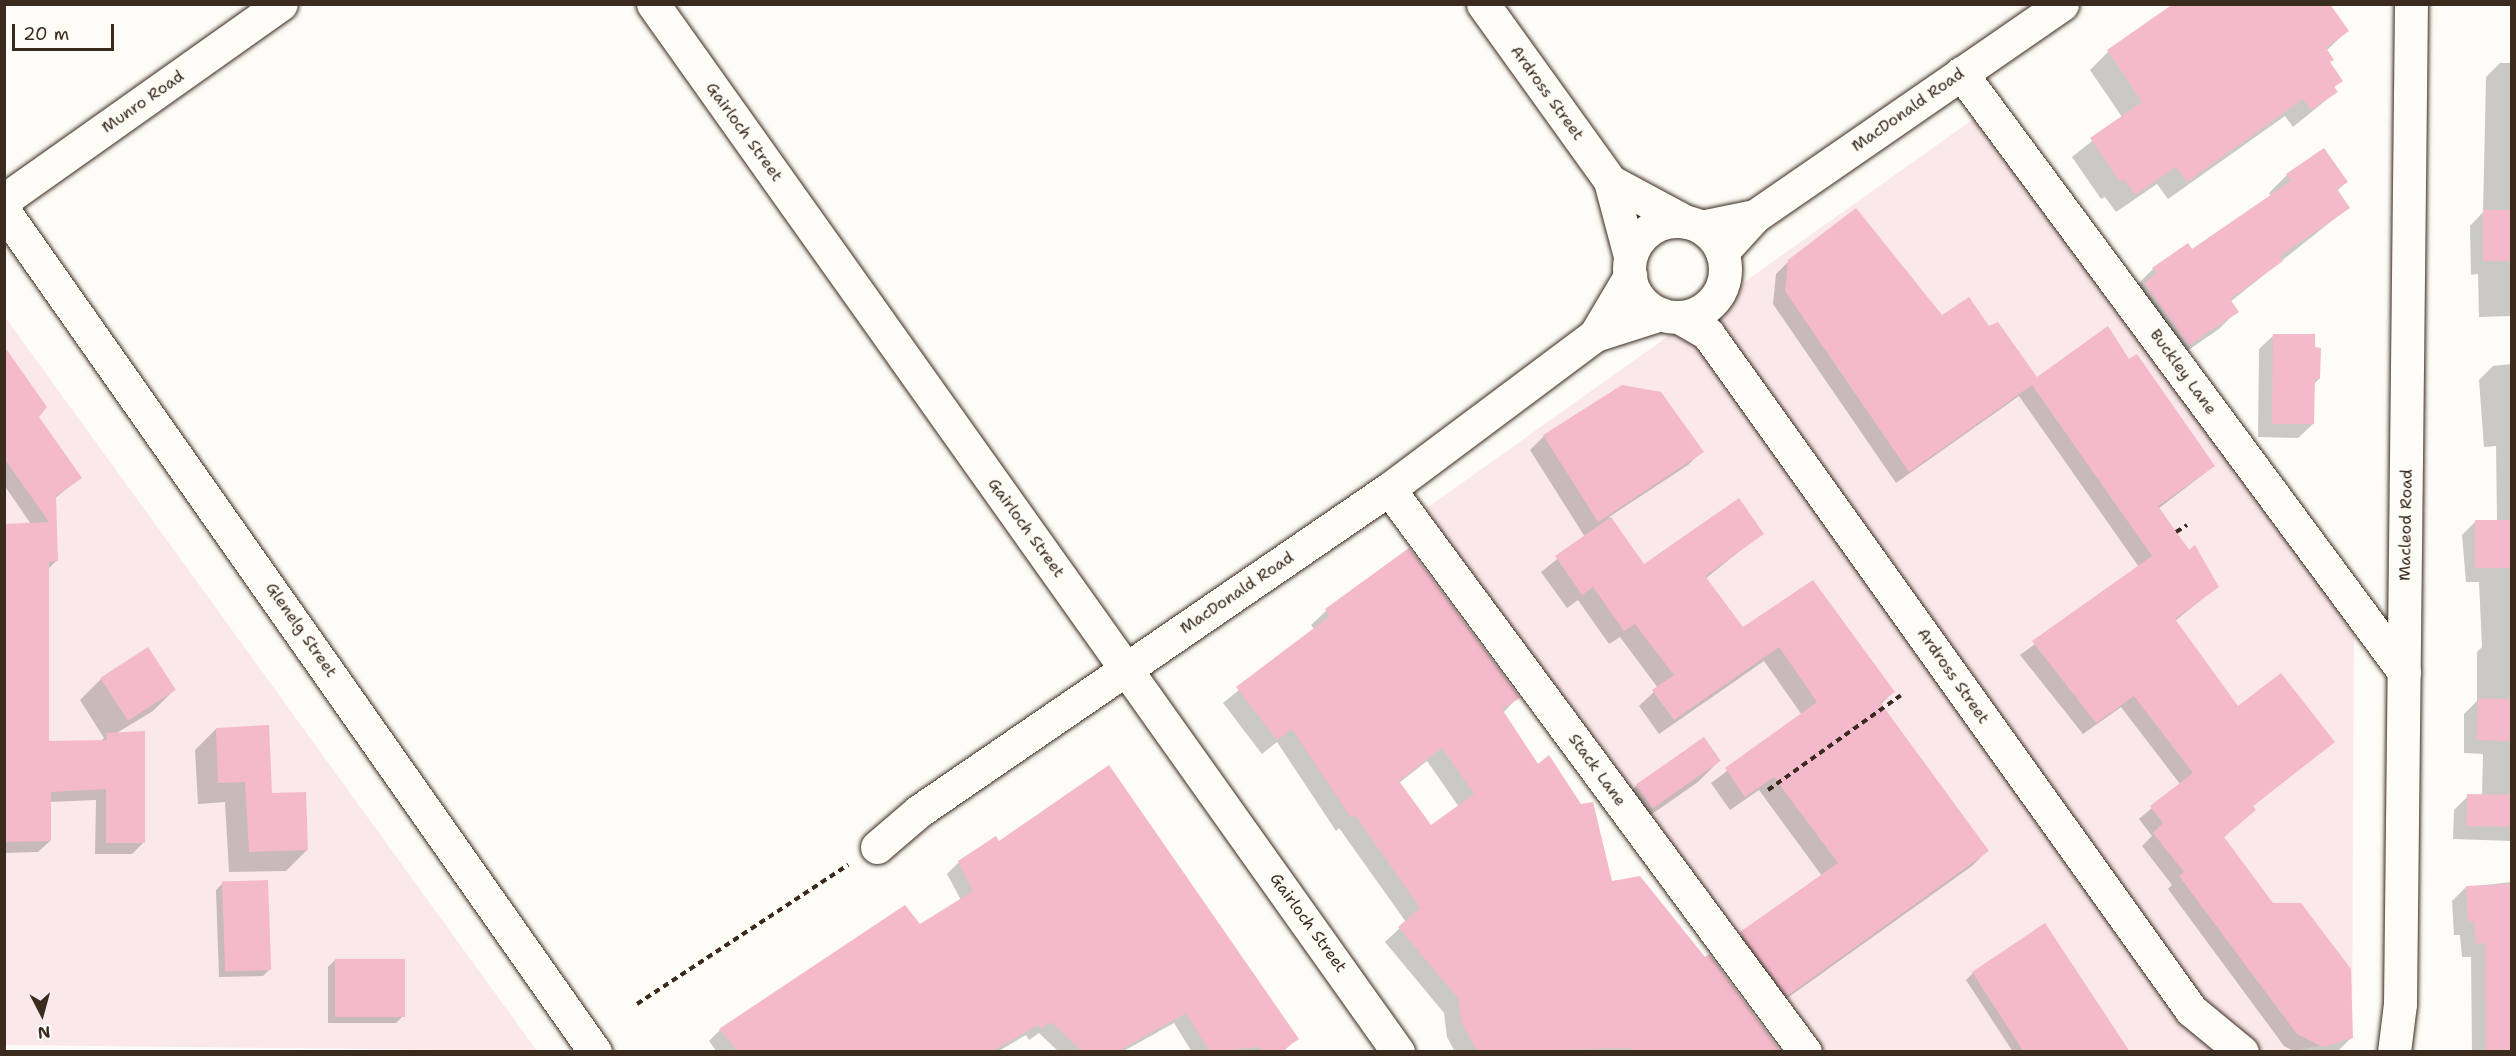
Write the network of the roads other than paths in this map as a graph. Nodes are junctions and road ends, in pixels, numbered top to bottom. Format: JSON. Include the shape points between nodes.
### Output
{"nodes":[{"id":1,"x":281,"y":4,"type":"edge"},
{"id":2,"x":652,"y":4,"type":"edge"},
{"id":3,"x":1483,"y":4,"type":"edge"},
{"id":4,"x":2062,"y":4,"type":"edge"},
{"id":5,"x":2411,"y":4,"type":"edge"},
{"id":6,"x":1961,"y":73,"type":"junction"},
{"id":7,"x":1610,"y":182,"type":"junction"},
{"id":8,"x":4,"y":200,"type":"edge"},
{"id":9,"x":4,"y":211,"type":"edge"},
{"id":10,"x":1755,"y":216,"type":"junction"},
{"id":11,"x":1693,"y":225,"type":"junction"},
{"id":12,"x":1722,"y":252,"type":"junction"},
{"id":13,"x":1630,"y":266,"type":"junction"},
{"id":14,"x":1715,"y":298,"type":"junction"},
{"id":15,"x":1670,"y":315,"type":"junction"},
{"id":16,"x":1708,"y":334,"type":"junction"},
{"id":17,"x":1595,"y":335,"type":"junction"},
{"id":18,"x":1389,"y":489,"type":"junction"},
{"id":19,"x":1126,"y":668,"type":"junction"},
{"id":20,"x":2404,"y":672,"type":"junction"},
{"id":21,"x":877,"y":847,"type":"road end"},
{"id":22,"x":2200,"y":1015,"type":"junction"},
{"id":23,"x":2392,"y":1049,"type":"edge"},
{"id":24,"x":595,"y":1052,"type":"edge"},
{"id":25,"x":1398,"y":1052,"type":"edge"},
{"id":26,"x":1805,"y":1052,"type":"edge"},
{"id":27,"x":2209,"y":1052,"type":"edge"},
{"id":28,"x":2242,"y":1052,"type":"edge"}],
"edges":[{"from":1,"to":8,"type":"street","name":"Munro Road"},
{"from":2,"to":19,"type":"street","name":"Gairloch Street"},
{"from":3,"to":7,"type":"street","name":"Ardross Street"},
{"from":4,"to":6,"type":"street","name":"MacDonald Road"},
{"from":5,"to":20,"type":"street","name":"Macleod Road"},
{"from":6,"to":10,"type":"street","name":"MacDonald Road"},
{"from":6,"to":20,"type":"street","name":"Buckley Lane"},
{"from":7,"to":11,"type":"street","name":"Ardross Street"},
{"from":7,"to":13,"type":"street","name":"Ardross Street"},
{"from":9,"to":24,"type":"street","name":"Glenelg Street"},
{"from":10,"to":11,"type":"street","name":"MacDonald Road"},
{"from":10,"to":12,"type":"street","name":"MacDonald Road"},
{"from":11,"to":12,"type":"street"},
{"from":11,"to":13,"type":"street","via":[[1674,221],[1652,228],[1642,236]]},
{"from":12,"to":14,"type":"street","via":[[1725,268]]},
{"from":13,"to":15,"type":"street","via":[[1640,300]]},
{"from":13,"to":17,"type":"street","name":"MacDonald Road"},
{"from":14,"to":15,"type":"street","via":[[1693,314]]},
{"from":14,"to":16,"type":"street"},
{"from":15,"to":16,"type":"street","name":"Ardross Street"},
{"from":15,"to":17,"type":"street","name":"MacDonald Road"},
{"from":16,"to":22,"type":"street","name":"Ardross Street","via":[[2191,1010]]},
{"from":17,"to":18,"type":"street","name":"MacDonald Road"},
{"from":18,"to":19,"type":"street","name":"MacDonald Road"},
{"from":18,"to":26,"type":"street","name":"Stack Lane"},
{"from":19,"to":21,"type":"street","name":"MacDonald Road","via":[[919,811]]},
{"from":19,"to":25,"type":"street","name":"Gairloch Street"},
{"from":20,"to":23,"type":"street","name":"Macleod Road","via":[[2400,1004]]},
{"from":22,"to":27,"type":"street"},
{"from":22,"to":28,"type":"street","name":"Ardross Street"}]}
